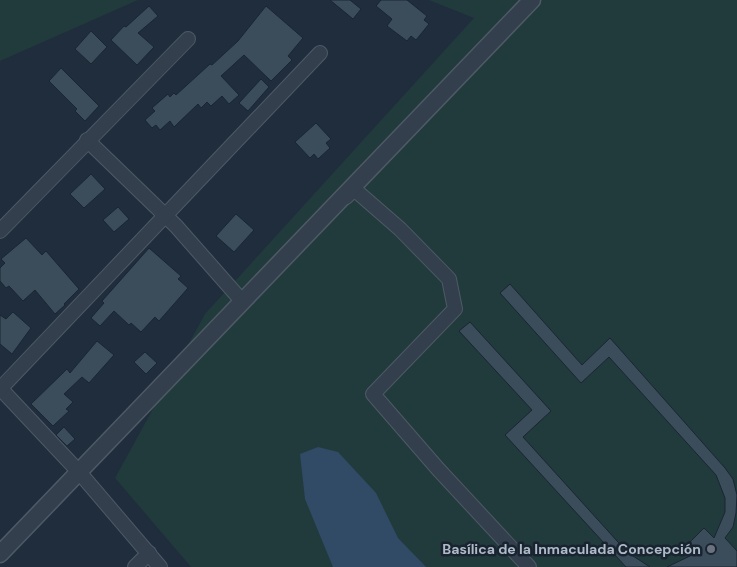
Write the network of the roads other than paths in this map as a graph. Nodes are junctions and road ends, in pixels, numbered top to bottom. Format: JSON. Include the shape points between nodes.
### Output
{"nodes":[{"id":1,"x":532,"y":0,"type":"edge"},
{"id":2,"x":188,"y":39,"type":"dead end"},
{"id":3,"x":320,"y":53,"type":"dead end"},
{"id":4,"x":88,"y":140,"type":"junction"},
{"id":5,"x":166,"y":216,"type":"junction"},
{"id":6,"x":0,"y":231,"type":"edge"},
{"id":7,"x":242,"y":301,"type":"junction"},
{"id":8,"x":202,"y":344,"type":"junction"},
{"id":9,"x":0,"y":389,"type":"edge"},
{"id":10,"x":78,"y":472,"type":"junction"},
{"id":11,"x":149,"y":553,"type":"junction"},
{"id":12,"x":0,"y":554,"type":"edge"},
{"id":13,"x":135,"y":567,"type":"edge"},
{"id":14,"x":160,"y":567,"type":"edge"},
{"id":15,"x":529,"y":567,"type":"edge"}],
"edges":[{"from":1,"to":7,"type":"street"},
{"from":2,"to":4,"type":"street"},
{"from":3,"to":5,"type":"street"},
{"from":4,"to":5,"type":"street"},
{"from":4,"to":6,"type":"street"},
{"from":5,"to":7,"type":"street"},
{"from":5,"to":9,"type":"street"},
{"from":7,"to":8,"type":"street"},
{"from":8,"to":10,"type":"street"},
{"from":8,"to":15,"type":"street","via":[[354,189],[400,229],[449,279],[455,309],[373,394]]},
{"from":9,"to":10,"type":"street"},
{"from":10,"to":11,"type":"street"},
{"from":10,"to":12,"type":"street"},
{"from":11,"to":13,"type":"street"},
{"from":11,"to":14,"type":"street"}]}
